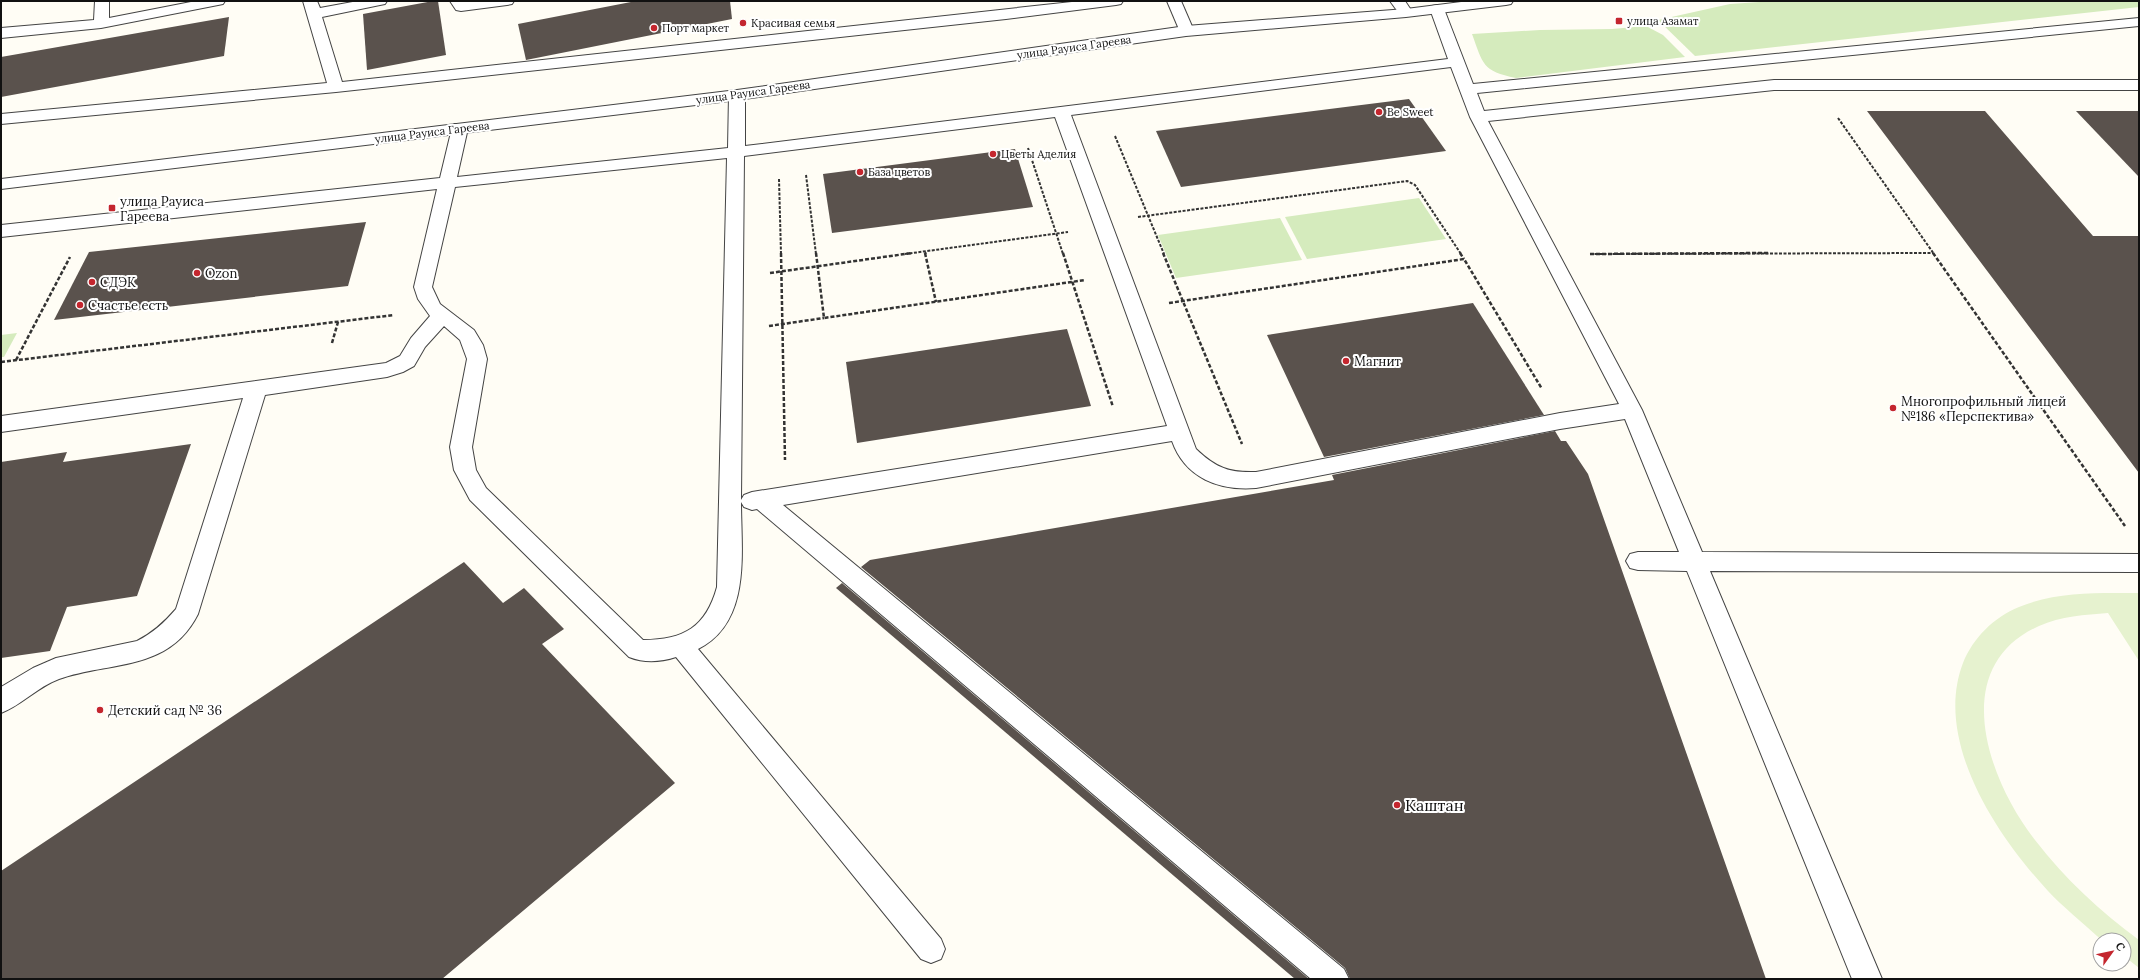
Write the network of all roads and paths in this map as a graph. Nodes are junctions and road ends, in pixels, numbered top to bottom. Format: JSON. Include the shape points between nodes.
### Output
{"nodes":[{"id":1,"x":102,"y":1,"type":"edge"},
{"id":2,"x":218,"y":1,"type":"edge"},
{"id":3,"x":380,"y":1,"type":"edge"},
{"id":4,"x":457,"y":1,"type":"edge"},
{"id":5,"x":507,"y":1,"type":"edge"},
{"id":6,"x":994,"y":1,"type":"edge"},
{"id":7,"x":1116,"y":1,"type":"edge"},
{"id":8,"x":1174,"y":1,"type":"edge"},
{"id":9,"x":1396,"y":1,"type":"edge"},
{"id":10,"x":1506,"y":1,"type":"edge"},
{"id":11,"x":312,"y":8,"type":"edge"},
{"id":12,"x":1438,"y":9,"type":"junction"},
{"id":13,"x":1406,"y":13,"type":"junction"},
{"id":14,"x":1006,"y":15,"type":"junction"},
{"id":15,"x":2139,"y":22,"type":"edge"},
{"id":16,"x":101,"y":24,"type":"junction"},
{"id":17,"x":1186,"y":31,"type":"junction"},
{"id":18,"x":1,"y":33,"type":"edge"},
{"id":19,"x":1458,"y":62,"type":"junction"},
{"id":20,"x":1815,"y":85,"type":"junction"},
{"id":21,"x":2139,"y":85,"type":"edge"},
{"id":22,"x":336,"y":87,"type":"junction"},
{"id":23,"x":1467,"y":89,"type":"junction"},
{"id":24,"x":737,"y":95,"type":"junction"},
{"id":25,"x":1103,"y":106,"type":"junction"},
{"id":26,"x":1060,"y":112,"type":"junction"},
{"id":27,"x":1018,"y":117,"type":"junction"},
{"id":28,"x":1478,"y":117,"type":"junction"},
{"id":29,"x":1,"y":119,"type":"edge"},
{"id":30,"x":460,"y":128,"type":"junction"},
{"id":31,"x":802,"y":143,"type":"junction"},
{"id":32,"x":778,"y":146,"type":"junction"},
{"id":33,"x":735,"y":152,"type":"junction"},
{"id":34,"x":447,"y":183,"type":"junction"},
{"id":35,"x":1,"y":184,"type":"edge"},
{"id":36,"x":1148,"y":216,"type":"junction"},
{"id":37,"x":89,"y":221,"type":"junction"},
{"id":38,"x":1103,"y":225,"type":"junction"},
{"id":39,"x":1,"y":231,"type":"edge"},
{"id":40,"x":1056,"y":234,"type":"junction"},
{"id":41,"x":926,"y":252,"type":"junction"},
{"id":42,"x":1933,"y":253,"type":"junction"},
{"id":43,"x":1588,"y":254,"type":"dead end"},
{"id":44,"x":1464,"y":259,"type":"junction"},
{"id":45,"x":818,"y":267,"type":"junction"},
{"id":46,"x":781,"y":272,"type":"junction"},
{"id":47,"x":1122,"y":275,"type":"junction"},
{"id":48,"x":734,"y":278,"type":"junction"},
{"id":49,"x":1072,"y":282,"type":"junction"},
{"id":50,"x":1183,"y":301,"type":"junction"},
{"id":51,"x":936,"y":302,"type":"junction"},
{"id":52,"x":1133,"y":308,"type":"junction"},
{"id":53,"x":439,"y":313,"type":"junction"},
{"id":54,"x":824,"y":318,"type":"junction"},
{"id":55,"x":338,"y":322,"type":"junction"},
{"id":56,"x":782,"y":324,"type":"junction"},
{"id":57,"x":733,"y":331,"type":"junction"},
{"id":58,"x":330,"y":350,"type":"dead end"},
{"id":59,"x":15,"y":361,"type":"junction"},
{"id":60,"x":1,"y":362,"type":"edge"},
{"id":61,"x":256,"y":389,"type":"junction"},
{"id":62,"x":1632,"y":410,"type":"junction"},
{"id":63,"x":1560,"y":421,"type":"junction"},
{"id":64,"x":1,"y":424,"type":"edge"},
{"id":65,"x":1180,"y":432,"type":"junction"},
{"id":66,"x":1124,"y":441,"type":"junction"},
{"id":67,"x":1256,"y":480,"type":"junction"},
{"id":68,"x":774,"y":498,"type":"junction"},
{"id":69,"x":730,"y":505,"type":"junction"},
{"id":70,"x":2126,"y":526,"type":"dead end"},
{"id":71,"x":1638,"y":561,"type":"dead end"},
{"id":72,"x":1694,"y":561,"type":"junction"},
{"id":73,"x":2139,"y":563,"type":"edge"},
{"id":74,"x":681,"y":646,"type":"junction"},
{"id":75,"x":1,"y":702,"type":"edge"},
{"id":76,"x":931,"y":949,"type":"dead end"},
{"id":77,"x":1334,"y":979,"type":"edge"},
{"id":78,"x":1867,"y":979,"type":"edge"}],
"edges":[{"from":1,"to":16,"type":"street"},
{"from":2,"to":16,"type":"street"},
{"from":3,"to":11,"type":"street"},
{"from":4,"to":5,"type":"street","via":[[461,7]]},
{"from":6,"to":14,"type":"street"},
{"from":7,"to":14,"type":"street"},
{"from":8,"to":17,"type":"street"},
{"from":9,"to":13,"type":"street"},
{"from":10,"to":12,"type":"street","name":"улица Рауиса Гареева"},
{"from":11,"to":22,"type":"street"},
{"from":12,"to":13,"type":"street","name":"улица Рауиса Гареева"},
{"from":12,"to":19,"type":"street"},
{"from":13,"to":17,"type":"street","name":"улица Рауиса Гареева"},
{"from":14,"to":22,"type":"street"},
{"from":15,"to":23,"type":"street"},
{"from":16,"to":18,"type":"street"},
{"from":17,"to":24,"type":"street","name":"улица Рауиса Гареева"},
{"from":19,"to":23,"type":"street"},
{"from":19,"to":25,"type":"street"},
{"from":20,"to":21,"type":"street"},
{"from":20,"to":28,"type":"street","via":[[1774,85]]},
{"from":20,"to":42,"type":"path"},
{"from":22,"to":29,"type":"street"},
{"from":23,"to":28,"type":"street"},
{"from":24,"to":30,"type":"street","name":"улица Рауиса Гареева"},
{"from":24,"to":33,"type":"street"},
{"from":25,"to":26,"type":"street"},
{"from":25,"to":36,"type":"path"},
{"from":26,"to":27,"type":"street"},
{"from":26,"to":38,"type":"street"},
{"from":27,"to":31,"type":"street"},
{"from":27,"to":40,"type":"path"},
{"from":28,"to":62,"type":"street"},
{"from":30,"to":34,"type":"street"},
{"from":30,"to":35,"type":"street","name":"улица Рауиса Гареева"},
{"from":31,"to":32,"type":"street"},
{"from":31,"to":45,"type":"path"},
{"from":32,"to":33,"type":"street"},
{"from":32,"to":46,"type":"path"},
{"from":33,"to":34,"type":"street"},
{"from":33,"to":48,"type":"street"},
{"from":34,"to":37,"type":"street"},
{"from":34,"to":53,"type":"street","via":[[423,287],[427,300]]},
{"from":36,"to":38,"type":"path"},
{"from":36,"to":44,"type":"path","via":[[1407,181],[1415,185]]},
{"from":36,"to":50,"type":"path"},
{"from":37,"to":39,"type":"street"},
{"from":37,"to":59,"type":"path"},
{"from":38,"to":40,"type":"path"},
{"from":38,"to":47,"type":"street"},
{"from":40,"to":41,"type":"path"},
{"from":40,"to":49,"type":"path"},
{"from":41,"to":45,"type":"path"},
{"from":41,"to":51,"type":"path"},
{"from":42,"to":43,"type":"path"},
{"from":42,"to":70,"type":"path"},
{"from":44,"to":50,"type":"path"},
{"from":44,"to":63,"type":"path"},
{"from":45,"to":46,"type":"path"},
{"from":45,"to":54,"type":"path"},
{"from":46,"to":48,"type":"path"},
{"from":46,"to":56,"type":"path"},
{"from":47,"to":49,"type":"path"},
{"from":47,"to":52,"type":"street"},
{"from":48,"to":57,"type":"street"},
{"from":49,"to":51,"type":"path"},
{"from":49,"to":66,"type":"path"},
{"from":50,"to":52,"type":"path"},
{"from":50,"to":67,"type":"path"},
{"from":51,"to":54,"type":"path"},
{"from":52,"to":65,"type":"street"},
{"from":53,"to":55,"type":"path"},
{"from":53,"to":61,"type":"street","via":[[422,337],[413,356],[397,367]]},
{"from":53,"to":74,"type":"street","via":[[468,333],[475,345],[477,359],[461,447],[465,470],[478,494],[638,650],[659,651]]},
{"from":54,"to":56,"type":"path"},
{"from":55,"to":58,"type":"path"},
{"from":55,"to":59,"type":"path"},
{"from":56,"to":57,"type":"path"},
{"from":56,"to":68,"type":"path"},
{"from":57,"to":69,"type":"street"},
{"from":59,"to":60,"type":"path"},
{"from":61,"to":64,"type":"street"},
{"from":61,"to":75,"type":"street","via":[[186,614],[175,630],[144,650],[56,669]]},
{"from":62,"to":63,"type":"street"},
{"from":62,"to":72,"type":"street"},
{"from":63,"to":67,"type":"street"},
{"from":65,"to":66,"type":"street"},
{"from":65,"to":67,"type":"street","via":[[1187,453],[1201,467],[1217,476],[1232,480]]},
{"from":66,"to":68,"type":"street"},
{"from":68,"to":69,"type":"street"},
{"from":68,"to":77,"type":"street"},
{"from":69,"to":74,"type":"street","via":[[729,587],[726,605],[715,622],[702,635]]},
{"from":71,"to":72,"type":"street"},
{"from":72,"to":73,"type":"street"},
{"from":72,"to":78,"type":"street"},
{"from":74,"to":76,"type":"street"}]}
